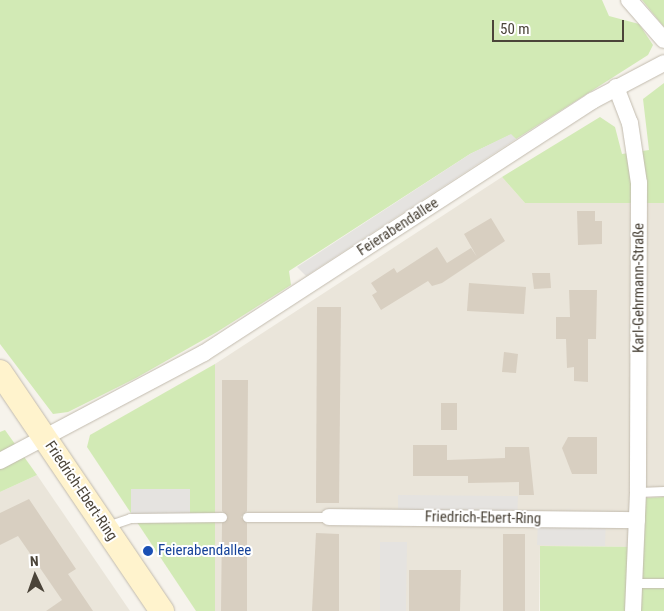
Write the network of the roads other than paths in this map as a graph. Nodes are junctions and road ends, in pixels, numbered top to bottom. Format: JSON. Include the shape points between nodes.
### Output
{"nodes":[{"id":1,"x":629,"y":0,"type":"edge"},
{"id":2,"x":664,"y":40,"type":"edge"},
{"id":3,"x":664,"y":63,"type":"edge"},
{"id":4,"x":616,"y":87,"type":"junction"},
{"id":5,"x":0,"y":372,"type":"edge"},
{"id":6,"x":46,"y":439,"type":"junction"},
{"id":7,"x":0,"y":461,"type":"edge"},
{"id":8,"x":664,"y":491,"type":"edge"},
{"id":9,"x":638,"y":492,"type":"junction"},
{"id":10,"x":222,"y":517,"type":"dead end"},
{"id":11,"x":247,"y":517,"type":"dead end"},
{"id":12,"x":329,"y":517,"type":"joint"},
{"id":13,"x":637,"y":520,"type":"junction"},
{"id":14,"x":104,"y":527,"type":"junction"},
{"id":15,"x":635,"y":583,"type":"junction"},
{"id":16,"x":664,"y":583,"type":"edge"},
{"id":17,"x":162,"y":611,"type":"edge"},
{"id":18,"x":633,"y":611,"type":"edge"}],
"edges":[{"from":1,"to":2,"type":"street"},
{"from":3,"to":4,"type":"street","name":"Feierabendallee"},
{"from":4,"to":6,"type":"street","name":"Feierabendallee","via":[[204,352]]},
{"from":4,"to":9,"type":"street","name":"Karl-Gehrmann-Straße","via":[[630,123],[639,183]]},
{"from":5,"to":6,"type":"main road","name":"Friedrich-Ebert-Ring"},
{"from":6,"to":7,"type":"street","name":"Feierabendallee"},
{"from":6,"to":14,"type":"main road","name":"Friedrich-Ebert-Ring"},
{"from":8,"to":9,"type":"lane"},
{"from":9,"to":13,"type":"street","name":"Karl-Gehrmann-Straße"},
{"from":10,"to":14,"type":"lane","via":[[130,518]]},
{"from":11,"to":12,"type":"lane"},
{"from":12,"to":13,"type":"street","name":"Friedrich-Ebert-Ring"},
{"from":13,"to":15,"type":"street","name":"Karl-Gehrmann-Straße"},
{"from":14,"to":17,"type":"main road","name":"Friedrich-Ebert-Ring"},
{"from":15,"to":16,"type":"lane"},
{"from":15,"to":18,"type":"street","name":"Karl-Gehrmann-Straße"}]}
